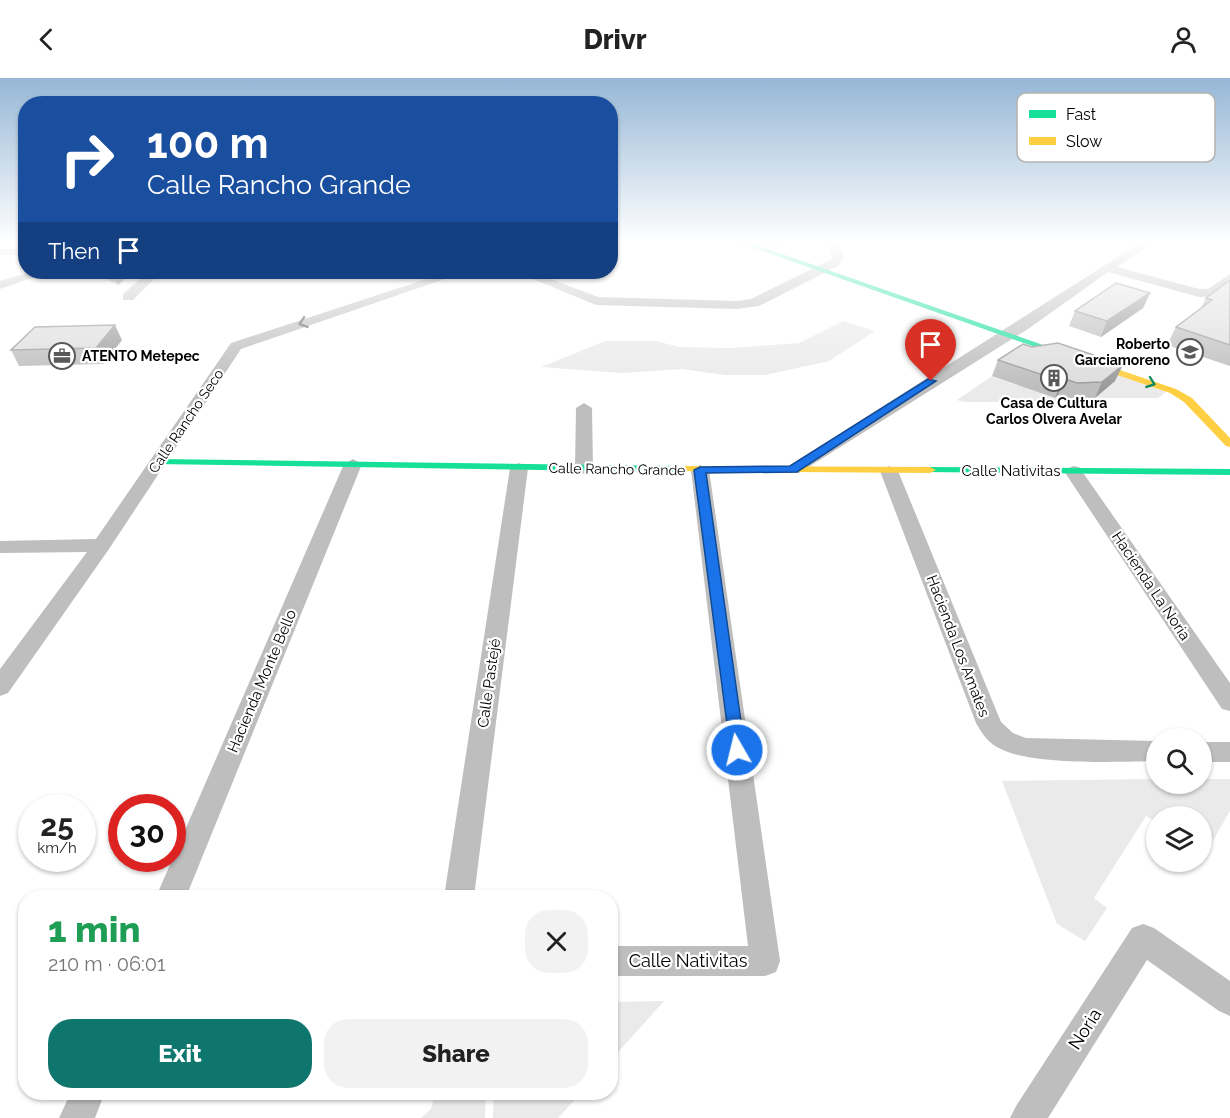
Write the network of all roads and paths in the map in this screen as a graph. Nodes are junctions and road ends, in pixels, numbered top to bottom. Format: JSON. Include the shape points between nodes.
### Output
{"nodes":[{"id":1,"x":136,"y":290,"type":"edge"},
{"id":2,"x":406,"y":290,"type":"edge"},
{"id":3,"x":567,"y":290,"type":"edge"},
{"id":4,"x":781,"y":290,"type":"edge"},
{"id":5,"x":881,"y":290,"type":"edge"},
{"id":6,"x":914,"y":290,"type":"edge"},
{"id":7,"x":1076,"y":290,"type":"edge"},
{"id":8,"x":1183,"y":290,"type":"edge"},
{"id":9,"x":1215,"y":290,"type":"edge"},
{"id":10,"x":128,"y":297,"type":"dead end"},
{"id":11,"x":1023,"y":326,"type":"junction"},
{"id":12,"x":1010,"y":334,"type":"junction"},
{"id":13,"x":1180,"y":378,"type":"dead end"},
{"id":14,"x":584,"y":408,"type":"dead end"},
{"id":15,"x":1230,"y":444,"type":"edge"},
{"id":16,"x":159,"y":462,"type":"junction"},
{"id":17,"x":353,"y":464,"type":"junction"},
{"id":18,"x":519,"y":468,"type":"junction"},
{"id":19,"x":584,"y":469,"type":"junction"},
{"id":20,"x":793,"y":469,"type":"junction"},
{"id":21,"x":700,"y":470,"type":"junction"},
{"id":22,"x":889,"y":471,"type":"junction"},
{"id":23,"x":1072,"y":471,"type":"junction"},
{"id":24,"x":1230,"y":472,"type":"edge"},
{"id":25,"x":102,"y":544,"type":"junction"},
{"id":26,"x":0,"y":548,"type":"edge"},
{"id":27,"x":0,"y":687,"type":"edge"},
{"id":28,"x":1230,"y":702,"type":"edge"},
{"id":29,"x":1146,"y":751,"type":"edge"},
{"id":30,"x":1212,"y":752,"type":"edge"},
{"id":31,"x":1230,"y":752,"type":"edge"},
{"id":32,"x":174,"y":890,"type":"edge"},
{"id":33,"x":460,"y":890,"type":"edge"},
{"id":34,"x":618,"y":961,"type":"edge"},
{"id":35,"x":1230,"y":999,"type":"edge"},
{"id":36,"x":85,"y":1100,"type":"edge"},
{"id":37,"x":77,"y":1118,"type":"edge"},
{"id":38,"x":1028,"y":1118,"type":"edge"}],
"edges":[{"from":1,"to":10,"type":"street"},
{"from":2,"to":16,"type":"street","name":"Calle Rancho Seco","one_way":true,"via":[[236,346]]},
{"from":3,"to":4,"type":"street","via":[[596,301],[736,305],[754,303]]},
{"from":5,"to":12,"type":"street"},
{"from":6,"to":11,"type":"street"},
{"from":7,"to":11,"type":"street"},
{"from":8,"to":9,"type":"street","via":[[1199,294]]},
{"from":11,"to":12,"type":"street"},
{"from":11,"to":13,"type":"street"},
{"from":12,"to":15,"type":"street","one_way":true,"via":[[1173,391],[1188,400]]},
{"from":12,"to":20,"type":"street"},
{"from":14,"to":19,"type":"street"},
{"from":16,"to":17,"type":"street","name":"Calle Rancho Grande"},
{"from":16,"to":25,"type":"street","name":"Calle Rancho Seco"},
{"from":17,"to":18,"type":"street","name":"Calle Rancho Grande"},
{"from":17,"to":32,"type":"street","name":"Hacienda Monte Bello"},
{"from":18,"to":19,"type":"street","name":"Calle Rancho Grande"},
{"from":18,"to":33,"type":"street","name":"Calle Pastejé"},
{"from":19,"to":21,"type":"street","name":"Calle Rancho Grande"},
{"from":20,"to":21,"type":"street","name":"Calle Rancho Grande"},
{"from":20,"to":22,"type":"street","name":"Calle Nativitas"},
{"from":21,"to":34,"type":"street","name":"Calle Nativitas","via":[[765,961]]},
{"from":22,"to":23,"type":"street","name":"Calle Nativitas"},
{"from":22,"to":29,"type":"street","name":"Hacienda Los Amates","via":[[988,723],[997,736],[1026,748]]},
{"from":23,"to":24,"type":"street","name":"Calle Nativitas"},
{"from":23,"to":28,"type":"street","name":"Hacienda La Noria"},
{"from":25,"to":26,"type":"street"},
{"from":25,"to":27,"type":"street","name":"Calle Rancho Seco"},
{"from":30,"to":31,"type":"street"},
{"from":35,"to":38,"type":"street","name":"Noria","via":[[1143,939]]},
{"from":36,"to":37,"type":"street"}]}
